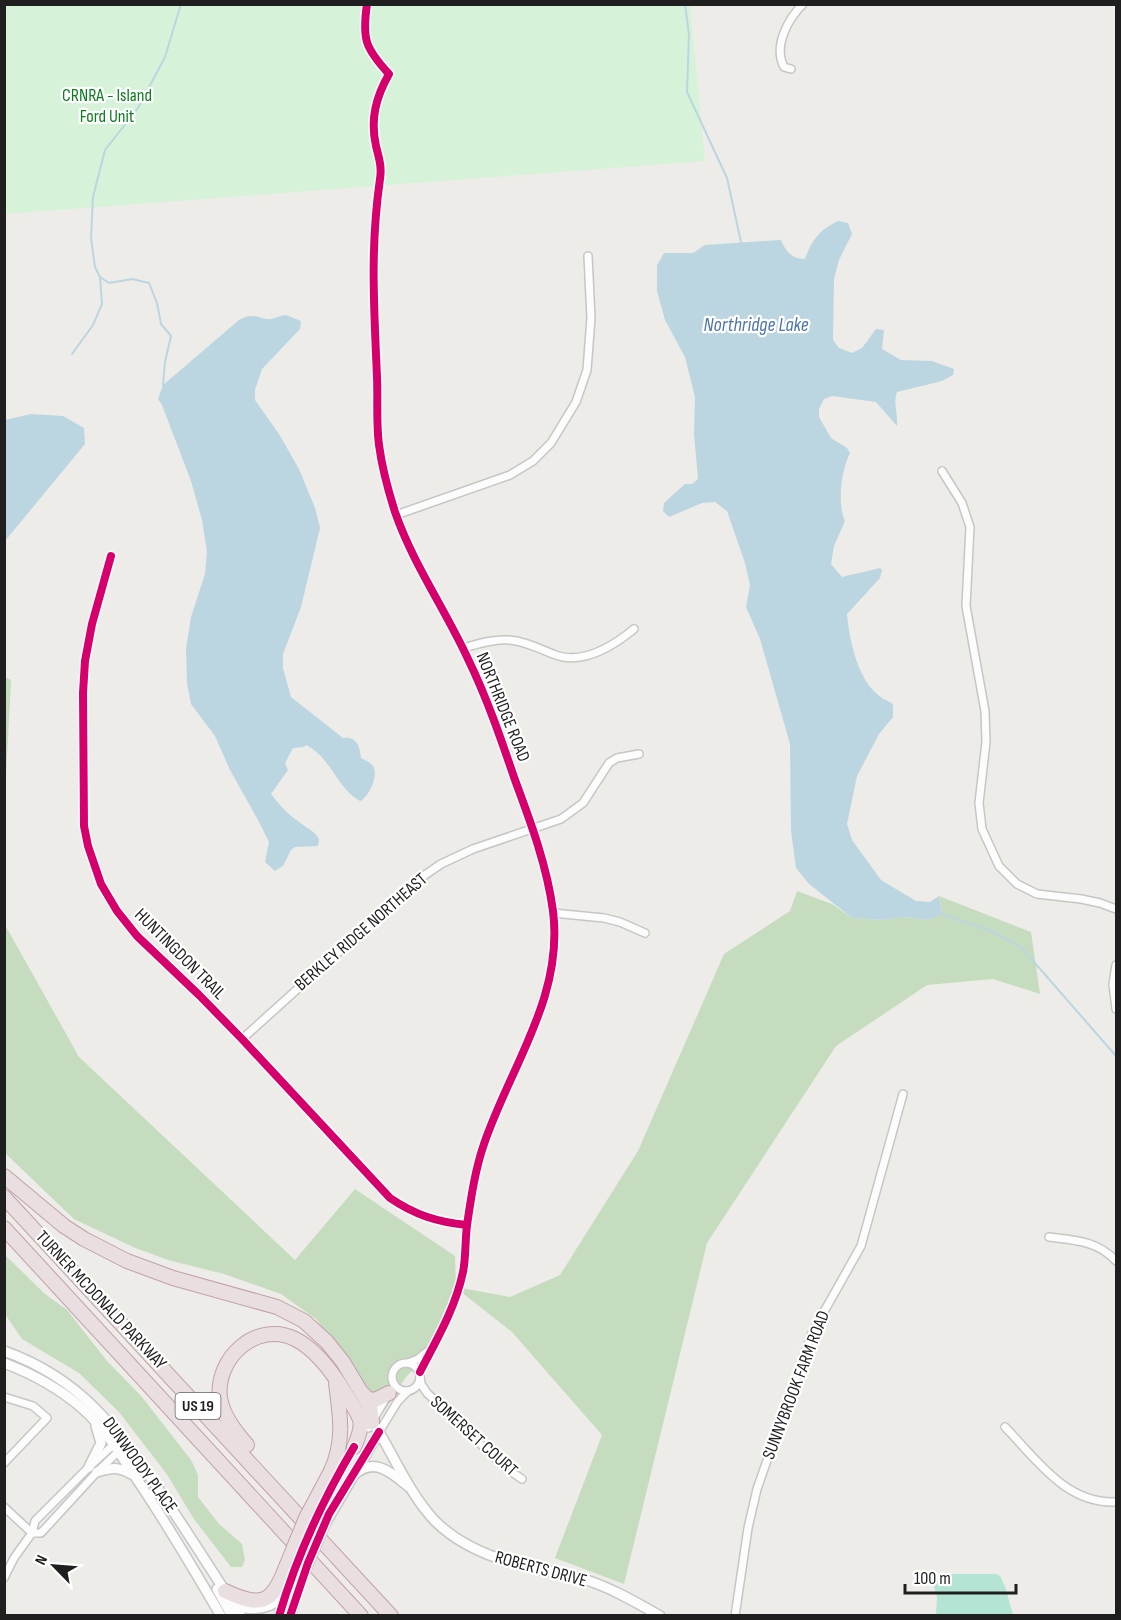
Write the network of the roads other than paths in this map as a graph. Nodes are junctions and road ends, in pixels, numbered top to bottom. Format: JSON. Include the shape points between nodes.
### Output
{"nodes":[{"id":1,"x":367,"y":4,"type":"edge"},
{"id":2,"x":803,"y":4,"type":"edge"},
{"id":3,"x":791,"y":69,"type":"dead end"},
{"id":4,"x":588,"y":256,"type":"dead end"},
{"id":5,"x":942,"y":471,"type":"dead end"},
{"id":6,"x":396,"y":514,"type":"junction"},
{"id":7,"x":111,"y":556,"type":"dead end"},
{"id":8,"x":634,"y":629,"type":"dead end"},
{"id":9,"x":463,"y":648,"type":"junction"},
{"id":10,"x":639,"y":754,"type":"dead end"},
{"id":11,"x":532,"y":828,"type":"junction"},
{"id":12,"x":1116,"y":909,"type":"edge"},
{"id":13,"x":553,"y":913,"type":"junction"},
{"id":14,"x":645,"y":933,"type":"dead end"},
{"id":15,"x":1116,"y":965,"type":"edge"},
{"id":16,"x":1116,"y":1008,"type":"edge"},
{"id":17,"x":242,"y":1039,"type":"junction"},
{"id":18,"x":903,"y":1094,"type":"dead end"},
{"id":19,"x":4,"y":1176,"type":"edge"},
{"id":20,"x":4,"y":1197,"type":"edge"},
{"id":21,"x":467,"y":1225,"type":"junction"},
{"id":22,"x":4,"y":1228,"type":"edge"},
{"id":23,"x":1049,"y":1237,"type":"dead end"},
{"id":24,"x":1116,"y":1261,"type":"edge"},
{"id":25,"x":432,"y":1347,"type":"junction"},
{"id":26,"x":4,"y":1351,"type":"edge"},
{"id":27,"x":4,"y":1363,"type":"edge"},
{"id":28,"x":408,"y":1363,"type":"junction"},
{"id":29,"x":420,"y":1374,"type":"junction"},
{"id":30,"x":392,"y":1377,"type":"junction"},
{"id":31,"x":336,"y":1378,"type":"junction"},
{"id":32,"x":410,"y":1390,"type":"junction"},
{"id":33,"x":362,"y":1393,"type":"junction"},
{"id":34,"x":388,"y":1393,"type":"junction"},
{"id":35,"x":427,"y":1393,"type":"junction"},
{"id":36,"x":4,"y":1397,"type":"edge"},
{"id":37,"x":91,"y":1416,"type":"junction"},
{"id":38,"x":371,"y":1426,"type":"junction"},
{"id":39,"x":1005,"y":1428,"type":"dead end"},
{"id":40,"x":124,"y":1441,"type":"junction"},
{"id":41,"x":354,"y":1447,"type":"joint"},
{"id":42,"x":116,"y":1448,"type":"junction"},
{"id":43,"x":4,"y":1463,"type":"edge"},
{"id":44,"x":93,"y":1469,"type":"junction"},
{"id":45,"x":333,"y":1474,"type":"junction"},
{"id":46,"x":136,"y":1478,"type":"junction"},
{"id":47,"x":522,"y":1479,"type":"dead end"},
{"id":48,"x":345,"y":1487,"type":"junction"},
{"id":49,"x":414,"y":1491,"type":"junction"},
{"id":50,"x":1116,"y":1502,"type":"edge"},
{"id":51,"x":4,"y":1507,"type":"edge"},
{"id":52,"x":278,"y":1525,"type":"junction"},
{"id":53,"x":32,"y":1533,"type":"junction"},
{"id":54,"x":172,"y":1533,"type":"junction"},
{"id":55,"x":289,"y":1570,"type":"junction"},
{"id":56,"x":4,"y":1578,"type":"edge"},
{"id":57,"x":225,"y":1591,"type":"junction"},
{"id":58,"x":285,"y":1596,"type":"junction"},
{"id":59,"x":233,"y":1604,"type":"junction"},
{"id":60,"x":221,"y":1616,"type":"edge"},
{"id":61,"x":232,"y":1616,"type":"edge"},
{"id":62,"x":241,"y":1616,"type":"edge"},
{"id":63,"x":279,"y":1616,"type":"edge"},
{"id":64,"x":290,"y":1616,"type":"edge"},
{"id":65,"x":352,"y":1616,"type":"edge"},
{"id":66,"x":360,"y":1616,"type":"edge"},
{"id":67,"x":392,"y":1616,"type":"edge"},
{"id":68,"x":660,"y":1616,"type":"edge"},
{"id":69,"x":735,"y":1616,"type":"edge"}],
"edges":[{"from":1,"to":6,"type":"street","name":"NORTHRIDGE ROAD","via":[[363,32],[372,57],[388,74],[380,89],[373,123],[382,168],[372,288],[379,443]]},
{"from":2,"to":3,"type":"street","via":[[789,21],[781,46],[781,61]]},
{"from":4,"to":6,"type":"street","via":[[588,370],[576,402],[551,443],[510,475]]},
{"from":5,"to":12,"type":"street","via":[[962,503],[970,527],[966,606],[985,711],[982,829],[999,866],[1022,888],[1047,897],[1081,899]]},
{"from":6,"to":9,"type":"street","name":"NORTHRIDGE ROAD"},
{"from":7,"to":17,"type":"street","name":"HUNTINGDON TRAIL","via":[[85,661],[83,805],[88,846],[101,884],[123,919]]},
{"from":8,"to":9,"type":"street","via":[[608,648],[578,657],[556,656],[510,640],[491,640]]},
{"from":9,"to":11,"type":"street","name":"NORTHRIDGE ROAD"},
{"from":10,"to":11,"type":"street","name":"BERKLEY RIDGE NORTHEAST","via":[[609,763],[589,796],[575,810]]},
{"from":11,"to":13,"type":"street","name":"NORTHRIDGE ROAD"},
{"from":11,"to":17,"type":"street","name":"BERKLEY RIDGE NORTHEAST","via":[[473,849],[422,877]]},
{"from":13,"to":14,"type":"street","via":[[604,918]]},
{"from":13,"to":21,"type":"street","name":"NORTHRIDGE ROAD","via":[[553,955],[545,997],[484,1143]]},
{"from":15,"to":16,"type":"street"},
{"from":17,"to":21,"type":"street","name":"HUNTINGDON TRAIL","via":[[390,1198],[426,1218]]},
{"from":18,"to":69,"type":"street","name":"SUNNYBROOK FARM ROAD","via":[[861,1246],[812,1333],[757,1489]]},
{"from":19,"to":33,"type":"highway","via":[[64,1226],[127,1261],[277,1307],[304,1321],[335,1352]]},
{"from":20,"to":67,"type":"highway","name":"TURNER MCDONALD PARKWAY","number":"US 19"},
{"from":21,"to":25,"type":"street","name":"NORTHRIDGE ROAD","via":[[456,1297]]},
{"from":22,"to":52,"type":"highway","name":"TURNER MCDONALD PARKWAY","number":"US 19"},
{"from":23,"to":24,"type":"street","via":[[1092,1244]]},
{"from":25,"to":28,"type":"street","name":"NORTHRIDGE ROAD"},
{"from":25,"to":29,"type":"street","name":"NORTHRIDGE ROAD"},
{"from":26,"to":40,"type":"street","name":"DUNWOODY PLACE","via":[[65,1382],[96,1407]]},
{"from":27,"to":37,"type":"street","name":"DUNWOODY PLACE","via":[[50,1385]]},
{"from":28,"to":29,"type":"street"},
{"from":28,"to":30,"type":"street","name":"NORTHRIDGE ROAD","via":[[397,1366]]},
{"from":29,"to":32,"type":"street","name":"NORTHRIDGE ROAD","via":[[418,1384]]},
{"from":29,"to":35,"type":"street","name":"SOMERSET COURT"},
{"from":30,"to":32,"type":"street","via":[[397,1387]]},
{"from":30,"to":34,"type":"street","name":"NORTHRIDGE ROAD"},
{"from":31,"to":38,"type":"highway"},
{"from":31,"to":45,"type":"highway","via":[[341,1434]]},
{"from":31,"to":67,"type":"highway","via":[[294,1338],[262,1336],[238,1348],[227,1363],[220,1382],[223,1408],[236,1433]]},
{"from":32,"to":35,"type":"street","name":"SOMERSET COURT"},
{"from":32,"to":38,"type":"street","name":"NORTHRIDGE ROAD"},
{"from":33,"to":34,"type":"highway","via":[[375,1401]]},
{"from":33,"to":38,"type":"highway","via":[[370,1407]]},
{"from":34,"to":38,"type":"street","name":"NORTHRIDGE ROAD"},
{"from":35,"to":47,"type":"street","name":"SOMERSET COURT"},
{"from":36,"to":43,"type":"street","via":[[33,1406],[47,1418]]},
{"from":37,"to":42,"type":"street","name":"DUNWOODY PLACE"},
{"from":37,"to":44,"type":"street","via":[[101,1443]]},
{"from":38,"to":41,"type":"highway","via":[[361,1431]]},
{"from":38,"to":48,"type":"street","name":"NORTHRIDGE ROAD"},
{"from":38,"to":49,"type":"street","name":"ROBERTS DRIVE"},
{"from":39,"to":50,"type":"street","via":[[1070,1491],[1093,1501]]},
{"from":40,"to":42,"type":"street"},
{"from":40,"to":57,"type":"street","name":"DUNWOODY PLACE"},
{"from":41,"to":45,"type":"street"},
{"from":42,"to":44,"type":"street"},
{"from":42,"to":46,"type":"street","name":"DUNWOODY PLACE"},
{"from":44,"to":46,"type":"street","via":[[123,1469]]},
{"from":44,"to":53,"type":"street","via":[[35,1521]]},
{"from":44,"to":53,"type":"street","via":[[41,1533]]},
{"from":45,"to":55,"type":"highway","bridge":true,"via":[[306,1518]]},
{"from":46,"to":54,"type":"street","name":"DUNWOODY PLACE"},
{"from":48,"to":49,"type":"street","via":[[358,1471],[375,1466],[391,1472]]},
{"from":48,"to":64,"type":"street","name":"NORTHRIDGE ROAD","bridge":true,"via":[[329,1514]]},
{"from":49,"to":68,"type":"street","name":"ROBERTS DRIVE","via":[[440,1525],[481,1552],[587,1581]]},
{"from":51,"to":53,"type":"street"},
{"from":52,"to":65,"type":"highway"},
{"from":52,"to":66,"type":"highway","name":"TURNER MCDONALD PARKWAY","number":"US 19"},
{"from":53,"to":56,"type":"street"},
{"from":54,"to":60,"type":"street","name":"DUNWOODY PLACE"},
{"from":54,"to":61,"type":"street","via":[[194,1553]]},
{"from":55,"to":57,"type":"highway","via":[[266,1598],[245,1600]]},
{"from":55,"to":58,"type":"street"},
{"from":57,"to":59,"type":"street","name":"DUNWOODY PLACE"},
{"from":58,"to":59,"type":"street","via":[[260,1609]]},
{"from":58,"to":63,"type":"street"},
{"from":59,"to":62,"type":"street","name":"DUNWOODY PLACE"}]}
